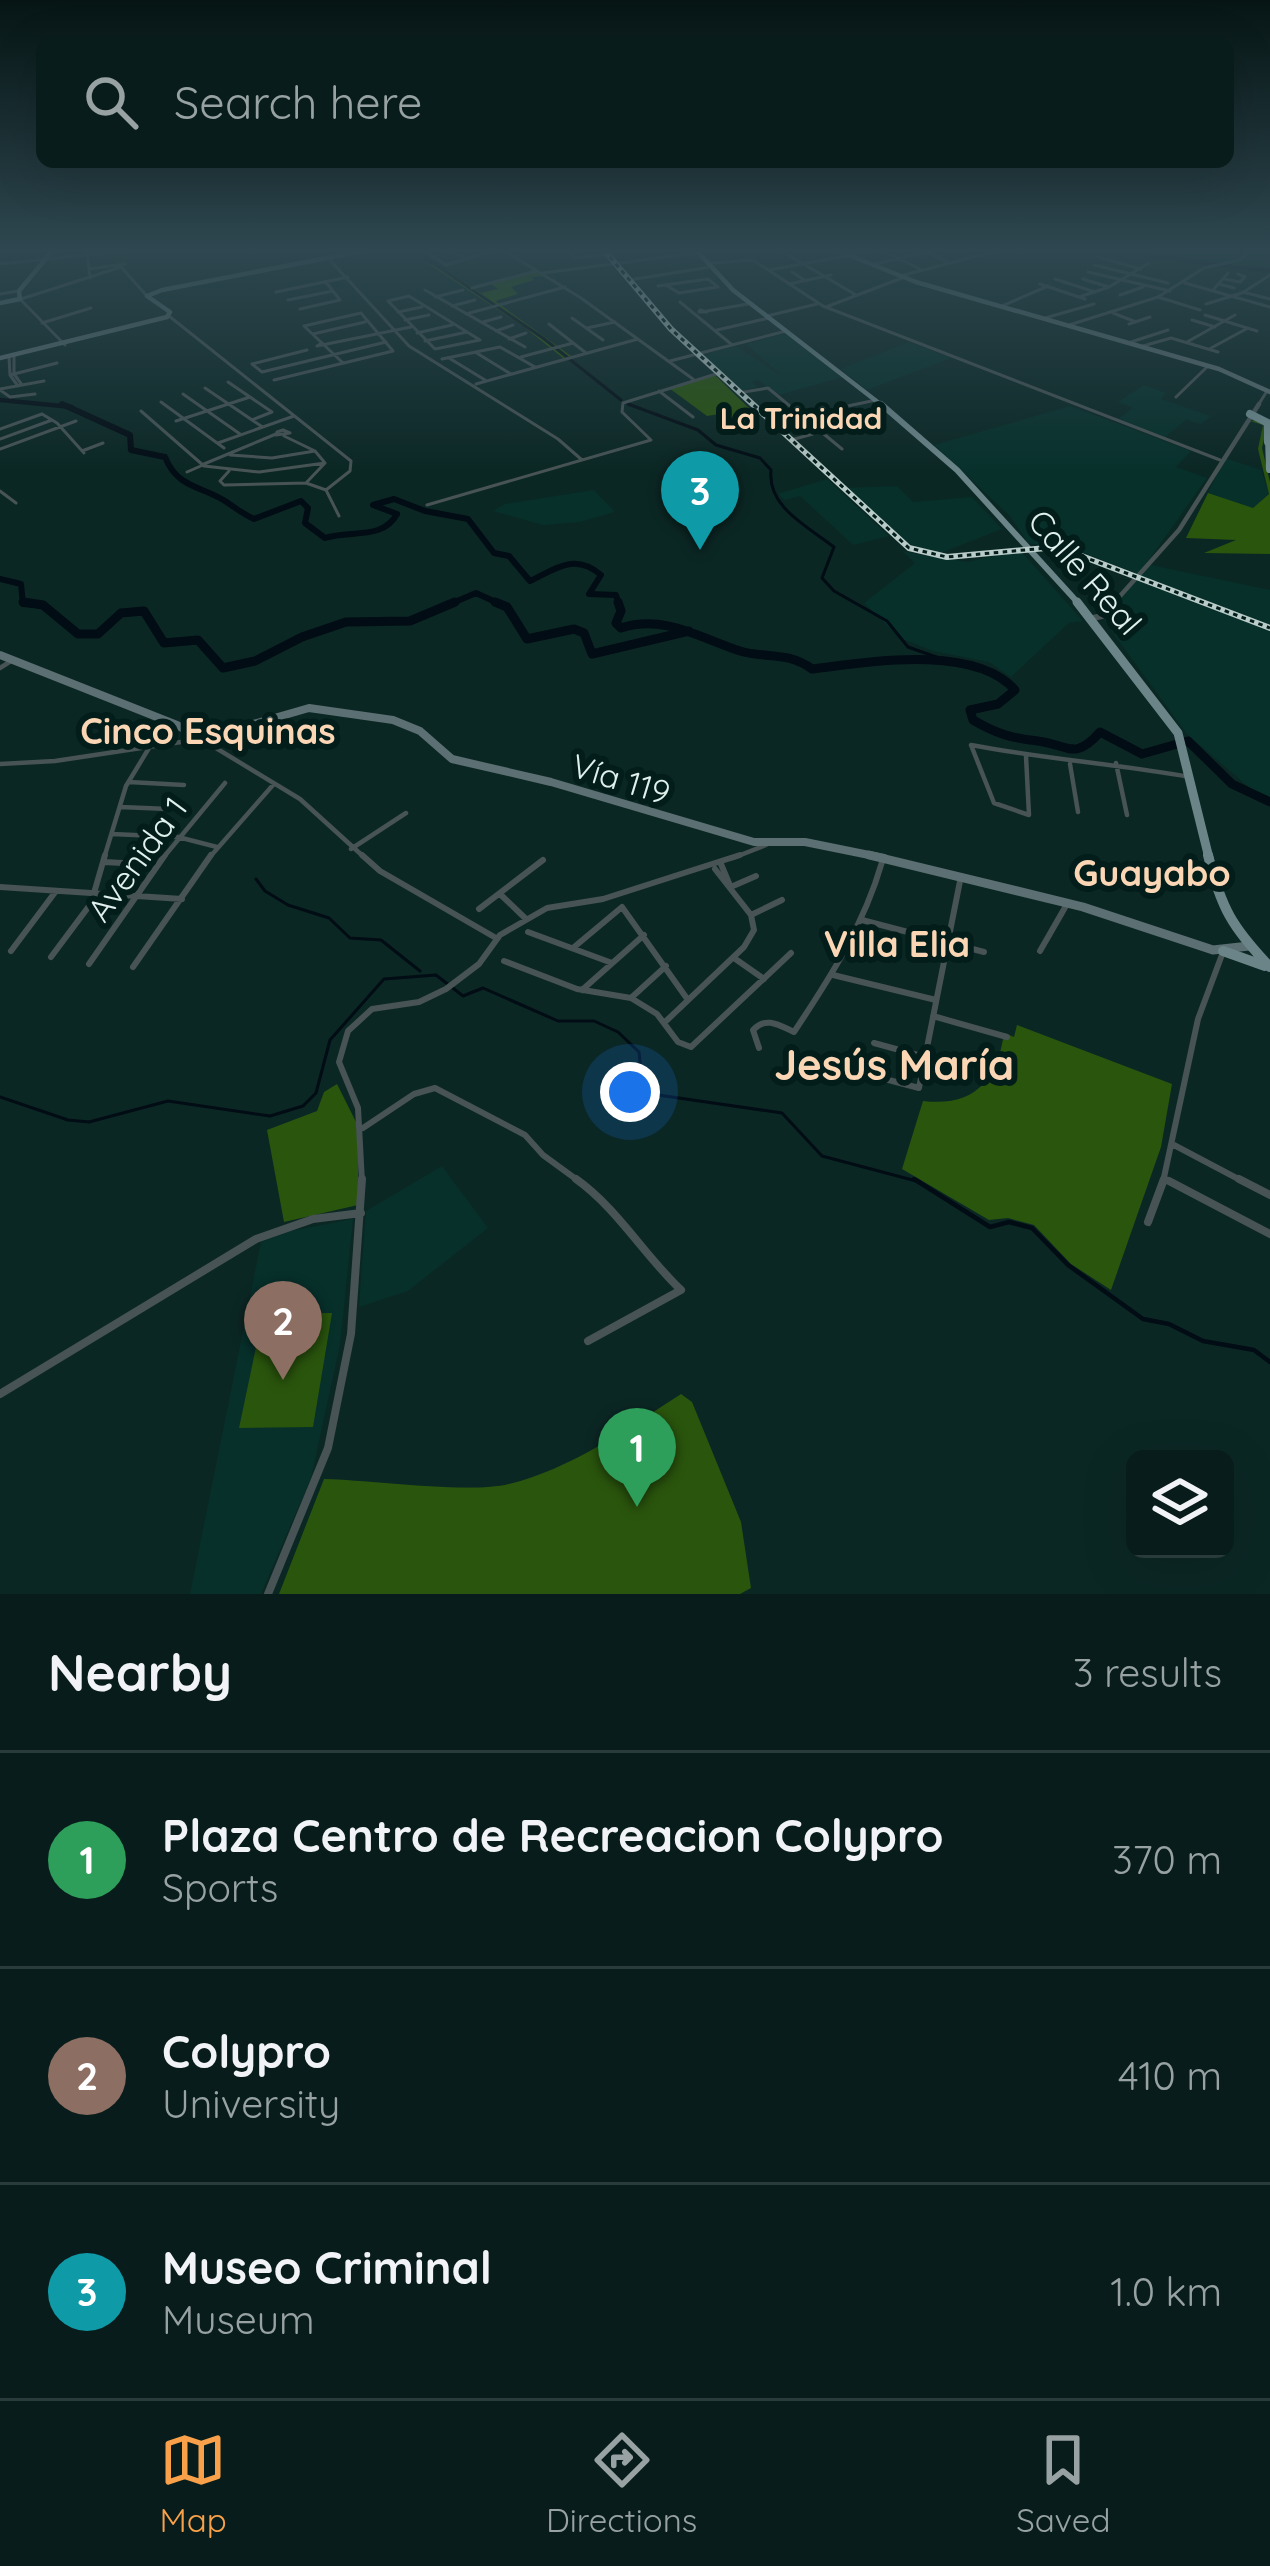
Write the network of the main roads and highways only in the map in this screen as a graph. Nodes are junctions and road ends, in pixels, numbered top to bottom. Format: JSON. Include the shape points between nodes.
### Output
{"nodes":[{"id":1,"x":139,"y":324,"type":"edge"},
{"id":2,"x":777,"y":324,"type":"edge"},
{"id":3,"x":1067,"y":324,"type":"edge"},
{"id":4,"x":0,"y":358,"type":"edge"},
{"id":5,"x":1269,"y":390,"type":"edge"},
{"id":6,"x":1256,"y":415,"type":"edge"},
{"id":7,"x":1269,"y":438,"type":"edge"},
{"id":8,"x":938,"y":454,"type":"junction"},
{"id":9,"x":1270,"y":469,"type":"edge"},
{"id":10,"x":970,"y":486,"type":"junction"},
{"id":11,"x":1092,"y":622,"type":"junction"},
{"id":12,"x":0,"y":656,"type":"edge"},
{"id":13,"x":1147,"y":693,"type":"junction"},
{"id":14,"x":1235,"y":931,"type":"junction"},
{"id":15,"x":1249,"y":946,"type":"junction"},
{"id":16,"x":1223,"y":951,"type":"junction"},
{"id":17,"x":1270,"y":968,"type":"edge"}],
"edges":[{"from":1,"to":4,"type":"main road"},
{"from":2,"to":8,"type":"main road","name":"Calle Real"},
{"from":3,"to":5,"type":"main road"},
{"from":6,"to":7,"type":"highway","via":[[1269,425]]},
{"from":7,"to":9,"type":"highway"},
{"from":8,"to":10,"type":"main road","name":"Calle Real"},
{"from":8,"to":10,"type":"main road","name":"Calle Real"},
{"from":10,"to":11,"type":"main road","name":"Calle Real"},
{"from":10,"to":11,"type":"main road","name":"Calle Real"},
{"from":11,"to":13,"type":"main road","name":"Calle Real"},
{"from":11,"to":13,"type":"main road","name":"Calle Real"},
{"from":12,"to":16,"type":"main road","name":"Vía 119","via":[[201,739],[309,708],[393,720],[458,761],[769,844],[806,842],[961,876]]},
{"from":13,"to":14,"type":"main road","name":"Calle Real","via":[[1183,749],[1217,895]]},
{"from":14,"to":15,"type":"main road","name":"Calle Real"},
{"from":14,"to":16,"type":"main road","via":[[1235,945]]},
{"from":15,"to":16,"type":"main road","name":"Vía 119"},
{"from":15,"to":17,"type":"main road","name":"Calle Real"},
{"from":16,"to":17,"type":"main road"}]}
